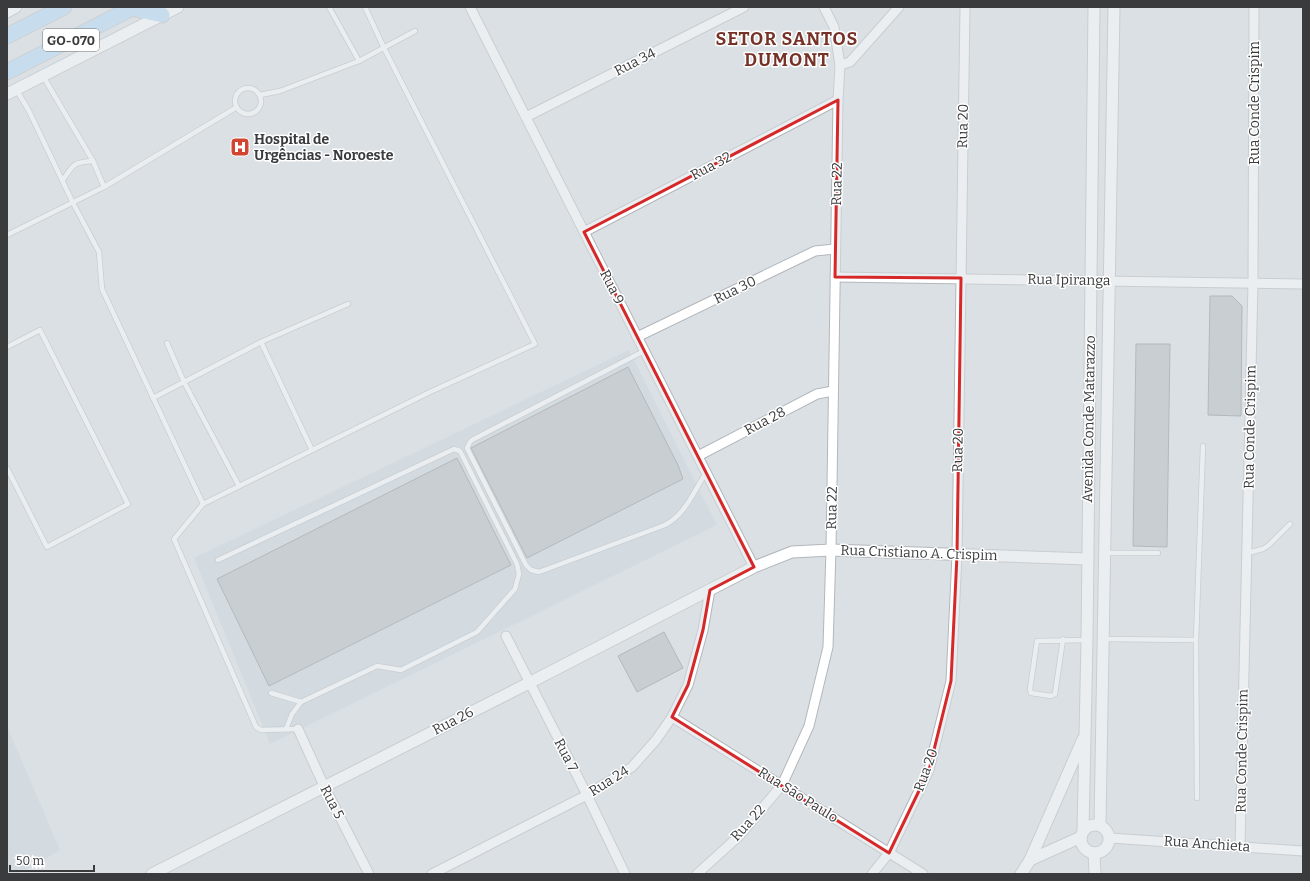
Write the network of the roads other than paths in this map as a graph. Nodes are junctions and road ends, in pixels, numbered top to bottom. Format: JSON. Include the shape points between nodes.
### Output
{"nodes":[{"id":1,"x":16,"y":7,"type":"edge"},
{"id":2,"x":64,"y":7,"type":"edge"},
{"id":3,"x":178,"y":7,"type":"edge"},
{"id":4,"x":329,"y":7,"type":"edge"},
{"id":5,"x":365,"y":7,"type":"edge"},
{"id":6,"x":470,"y":7,"type":"edge"},
{"id":7,"x":744,"y":7,"type":"edge"},
{"id":8,"x":824,"y":7,"type":"edge"},
{"id":9,"x":899,"y":7,"type":"edge"},
{"id":10,"x":965,"y":7,"type":"edge"},
{"id":11,"x":1094,"y":7,"type":"edge"},
{"id":12,"x":1114,"y":7,"type":"edge"},
{"id":13,"x":1254,"y":7,"type":"edge"},
{"id":14,"x":133,"y":8,"type":"edge"},
{"id":15,"x":7,"y":12,"type":"edge"},
{"id":16,"x":162,"y":15,"type":"junction"},
{"id":17,"x":415,"y":31,"type":"dead end"},
{"id":18,"x":7,"y":36,"type":"edge"},
{"id":19,"x":384,"y":48,"type":"junction"},
{"id":20,"x":359,"y":61,"type":"junction"},
{"id":21,"x":840,"y":65,"type":"junction"},
{"id":22,"x":7,"y":72,"type":"edge"},
{"id":23,"x":43,"y":76,"type":"junction"},
{"id":24,"x":12,"y":92,"type":"edge"},
{"id":25,"x":260,"y":95,"type":"junction"},
{"id":26,"x":838,"y":100,"type":"junction"},
{"id":27,"x":237,"y":107,"type":"junction"},
{"id":28,"x":526,"y":117,"type":"junction"},
{"id":29,"x":93,"y":162,"type":"junction"},
{"id":30,"x":63,"y":180,"type":"junction"},
{"id":31,"x":104,"y":187,"type":"junction"},
{"id":32,"x":73,"y":203,"type":"junction"},
{"id":33,"x":584,"y":232,"type":"junction"},
{"id":34,"x":7,"y":234,"type":"edge"},
{"id":35,"x":836,"y":249,"type":"junction"},
{"id":36,"x":835,"y":277,"type":"junction"},
{"id":37,"x":960,"y":278,"type":"junction"},
{"id":38,"x":1090,"y":280,"type":"junction"},
{"id":39,"x":1110,"y":280,"type":"junction"},
{"id":40,"x":1253,"y":283,"type":"junction"},
{"id":41,"x":1303,"y":284,"type":"edge"},
{"id":42,"x":348,"y":304,"type":"dead end"},
{"id":43,"x":637,"y":337,"type":"junction"},
{"id":44,"x":261,"y":342,"type":"junction"},
{"id":45,"x":167,"y":343,"type":"dead end"},
{"id":46,"x":7,"y":347,"type":"edge"},
{"id":47,"x":644,"y":351,"type":"junction"},
{"id":48,"x":184,"y":382,"type":"junction"},
{"id":49,"x":833,"y":392,"type":"junction"},
{"id":50,"x":153,"y":398,"type":"junction"},
{"id":51,"x":1203,"y":446,"type":"dead end"},
{"id":52,"x":312,"y":450,"type":"junction"},
{"id":53,"x":698,"y":456,"type":"junction"},
{"id":54,"x":7,"y":468,"type":"edge"},
{"id":55,"x":706,"y":473,"type":"junction"},
{"id":56,"x":239,"y":486,"type":"junction"},
{"id":57,"x":203,"y":504,"type":"junction"},
{"id":58,"x":1290,"y":524,"type":"dead end"},
{"id":59,"x":831,"y":550,"type":"junction"},
{"id":60,"x":1105,"y":553,"type":"junction"},
{"id":61,"x":1158,"y":553,"type":"dead end"},
{"id":62,"x":1247,"y":553,"type":"junction"},
{"id":63,"x":957,"y":555,"type":"junction"},
{"id":64,"x":1088,"y":559,"type":"junction"},
{"id":65,"x":218,"y":560,"type":"dead end"},
{"id":66,"x":754,"y":567,"type":"junction"},
{"id":67,"x":710,"y":590,"type":"junction"},
{"id":68,"x":506,"y":636,"type":"dead end"},
{"id":69,"x":1063,"y":639,"type":"junction"},
{"id":70,"x":1103,"y":639,"type":"junction"},
{"id":71,"x":1087,"y":640,"type":"junction"},
{"id":72,"x":1196,"y":640,"type":"junction"},
{"id":73,"x":529,"y":683,"type":"junction"},
{"id":74,"x":271,"y":693,"type":"dead end"},
{"id":75,"x":301,"y":702,"type":"junction"},
{"id":76,"x":672,"y":717,"type":"junction"},
{"id":77,"x":286,"y":729,"type":"junction"},
{"id":78,"x":298,"y":729,"type":"joint"},
{"id":79,"x":1086,"y":733,"type":"junction"},
{"id":80,"x":782,"y":785,"type":"junction"},
{"id":81,"x":324,"y":786,"type":"junction"},
{"id":82,"x":587,"y":795,"type":"junction"},
{"id":83,"x":1197,"y":798,"type":"dead end"},
{"id":84,"x":1100,"y":825,"type":"junction"},
{"id":85,"x":1082,"y":834,"type":"junction"},
{"id":86,"x":1110,"y":838,"type":"junction"},
{"id":87,"x":1240,"y":846,"type":"junction"},
{"id":88,"x":1303,"y":851,"type":"edge"},
{"id":89,"x":889,"y":853,"type":"junction"},
{"id":90,"x":1094,"y":853,"type":"junction"},
{"id":91,"x":1030,"y":860,"type":"junction"},
{"id":92,"x":152,"y":874,"type":"edge"},
{"id":93,"x":369,"y":874,"type":"edge"},
{"id":94,"x":432,"y":874,"type":"edge"},
{"id":95,"x":625,"y":874,"type":"edge"},
{"id":96,"x":698,"y":874,"type":"edge"},
{"id":97,"x":872,"y":874,"type":"edge"},
{"id":98,"x":923,"y":874,"type":"edge"},
{"id":99,"x":1021,"y":874,"type":"edge"},
{"id":100,"x":1095,"y":874,"type":"edge"}],
"edges":[{"from":1,"to":15,"type":"street"},
{"from":2,"to":18,"type":"highway","number":"GO-070"},
{"from":3,"to":16,"type":"street"},
{"from":4,"to":20,"type":"lane"},
{"from":5,"to":19,"type":"lane"},
{"from":6,"to":28,"type":"street","name":"Rua 9"},
{"from":7,"to":28,"type":"street","name":"Rua 34"},
{"from":8,"to":21,"type":"street","name":"Rua 22","via":[[834,27]]},
{"from":9,"to":21,"type":"street","via":[[850,62]]},
{"from":10,"to":37,"type":"street","name":"Rua 20"},
{"from":11,"to":38,"type":"street","name":"Avenida Conde Matarazzo"},
{"from":12,"to":39,"type":"street","name":"Avenida Conde Matarazzo"},
{"from":13,"to":40,"type":"street","name":"Rua Conde Crispim"},
{"from":14,"to":16,"type":"highway"},
{"from":14,"to":22,"type":"highway","number":"GO-070"},
{"from":16,"to":23,"type":"street"},
{"from":17,"to":19,"type":"lane"},
{"from":19,"to":20,"type":"lane"},
{"from":19,"to":52,"type":"lane","via":[[535,344]]},
{"from":20,"to":25,"type":"lane","via":[[280,91]]},
{"from":21,"to":26,"type":"street","name":"Rua 22"},
{"from":23,"to":24,"type":"street"},
{"from":23,"to":29,"type":"lane"},
{"from":24,"to":30,"type":"lane","via":[[30,111]]},
{"from":25,"to":27,"type":"lane","via":[[261,104],[252,113],[243,113]]},
{"from":25,"to":27,"type":"lane","via":[[253,89],[240,91],[235,98]]},
{"from":26,"to":33,"type":"street","name":"Rua 32"},
{"from":26,"to":35,"type":"street","name":"Rua 22"},
{"from":27,"to":31,"type":"lane"},
{"from":28,"to":33,"type":"street","name":"Rua 9"},
{"from":29,"to":30,"type":"lane","via":[[79,162],[71,167]]},
{"from":29,"to":31,"type":"lane"},
{"from":30,"to":32,"type":"lane"},
{"from":31,"to":32,"type":"lane"},
{"from":32,"to":34,"type":"lane"},
{"from":32,"to":50,"type":"lane","via":[[99,252],[102,288]]},
{"from":33,"to":43,"type":"street","name":"Rua 9"},
{"from":35,"to":36,"type":"street","name":"Rua 22"},
{"from":35,"to":43,"type":"street","name":"Rua 30","via":[[815,251]]},
{"from":36,"to":37,"type":"street","name":"Rua Ipiranga"},
{"from":36,"to":49,"type":"street","name":"Rua 22"},
{"from":37,"to":38,"type":"street","name":"Rua Ipiranga"},
{"from":37,"to":63,"type":"street","name":"Rua 20"},
{"from":38,"to":39,"type":"street","name":"Rua Ipiranga"},
{"from":38,"to":64,"type":"street","name":"Avenida Conde Matarazzo"},
{"from":39,"to":40,"type":"street","name":"Rua Ipiranga"},
{"from":39,"to":60,"type":"street","name":"Avenida Conde Matarazzo"},
{"from":40,"to":41,"type":"street","name":"Rua Ipiranga"},
{"from":40,"to":62,"type":"street","name":"Rua Conde Crispim"},
{"from":42,"to":44,"type":"lane"},
{"from":43,"to":47,"type":"street","name":"Rua 9"},
{"from":44,"to":48,"type":"lane"},
{"from":44,"to":52,"type":"lane"},
{"from":45,"to":48,"type":"lane"},
{"from":46,"to":54,"type":"lane","via":[[40,330],[128,504],[47,547]]},
{"from":47,"to":53,"type":"street","name":"Rua 9"},
{"from":47,"to":55,"type":"lane","via":[[472,440],[468,445],[467,448],[522,558],[528,568],[539,572],[665,525],[686,506]]},
{"from":48,"to":50,"type":"lane"},
{"from":48,"to":56,"type":"lane"},
{"from":49,"to":53,"type":"street","name":"Rua 28","via":[[817,394]]},
{"from":49,"to":59,"type":"street","name":"Rua 22"},
{"from":50,"to":57,"type":"lane"},
{"from":51,"to":72,"type":"lane"},
{"from":52,"to":56,"type":"lane"},
{"from":53,"to":55,"type":"street","name":"Rua 9"},
{"from":55,"to":66,"type":"street","name":"Rua 9"},
{"from":56,"to":57,"type":"lane"},
{"from":57,"to":77,"type":"lane","via":[[174,539],[256,727],[261,730]]},
{"from":58,"to":62,"type":"lane","via":[[1269,545]]},
{"from":59,"to":63,"type":"street","name":"Rua Cristiano A. Crispim"},
{"from":59,"to":66,"type":"street","name":"Rua Cristiano A. Crispim","via":[[792,552]]},
{"from":59,"to":80,"type":"street","name":"Rua 22","via":[[828,647],[809,726]]},
{"from":60,"to":61,"type":"lane"},
{"from":60,"to":70,"type":"street","name":"Avenida Conde Matarazzo"},
{"from":62,"to":87,"type":"street","name":"Rua Conde Crispim"},
{"from":63,"to":64,"type":"street","name":"Rua Cristiano A. Crispim"},
{"from":63,"to":89,"type":"street","name":"Rua 20","via":[[951,681],[929,770]]},
{"from":64,"to":71,"type":"street","name":"Avenida Conde Matarazzo"},
{"from":65,"to":75,"type":"lane","via":[[449,450],[460,451],[517,564],[519,574],[515,589],[477,632],[401,670],[377,666]]},
{"from":66,"to":67,"type":"street","name":"Rua 26"},
{"from":67,"to":73,"type":"street","name":"Rua 26"},
{"from":67,"to":76,"type":"street","name":"Rua 24","via":[[703,630],[688,685]]},
{"from":68,"to":73,"type":"street","name":"Rua 7"},
{"from":69,"to":69,"type":"lane","via":[[1056,693],[1051,696],[1031,693],[1036,642]]},
{"from":69,"to":71,"type":"lane"},
{"from":70,"to":71,"type":"street"},
{"from":70,"to":72,"type":"lane"},
{"from":70,"to":84,"type":"street","name":"Avenida Conde Matarazzo"},
{"from":71,"to":79,"type":"street","name":"Avenida Conde Matarazzo"},
{"from":72,"to":83,"type":"lane"},
{"from":73,"to":81,"type":"street","name":"Rua 26"},
{"from":73,"to":82,"type":"street","name":"Rua 7"},
{"from":74,"to":75,"type":"lane"},
{"from":75,"to":77,"type":"lane","via":[[292,714]]},
{"from":76,"to":80,"type":"street","name":"Rua São Paulo"},
{"from":76,"to":82,"type":"street","name":"Rua 24","via":[[632,767]]},
{"from":77,"to":78,"type":"lane"},
{"from":78,"to":81,"type":"street","name":"Rua 5"},
{"from":79,"to":85,"type":"street","name":"Avenida Conde Matarazzo"},
{"from":79,"to":91,"type":"street"},
{"from":80,"to":89,"type":"street","name":"Rua São Paulo"},
{"from":80,"to":96,"type":"street","name":"Rua 22","via":[[739,836]]},
{"from":81,"to":92,"type":"street","name":"Rua 26"},
{"from":81,"to":93,"type":"street","name":"Rua 5"},
{"from":82,"to":94,"type":"street","name":"Rua 24"},
{"from":82,"to":95,"type":"street","name":"Rua 7"},
{"from":84,"to":85,"type":"street","via":[[1093,824]]},
{"from":84,"to":86,"type":"street"},
{"from":85,"to":90,"type":"street","via":[[1082,844]]},
{"from":85,"to":91,"type":"street"},
{"from":86,"to":87,"type":"street","name":"Rua Anchieta"},
{"from":86,"to":90,"type":"street","via":[[1107,848]]},
{"from":87,"to":88,"type":"street","name":"Rua Anchieta"},
{"from":89,"to":97,"type":"street","name":"Rua 20"},
{"from":89,"to":98,"type":"street","name":"Rua São Paulo"},
{"from":90,"to":100,"type":"street"},
{"from":91,"to":99,"type":"street"}]}
